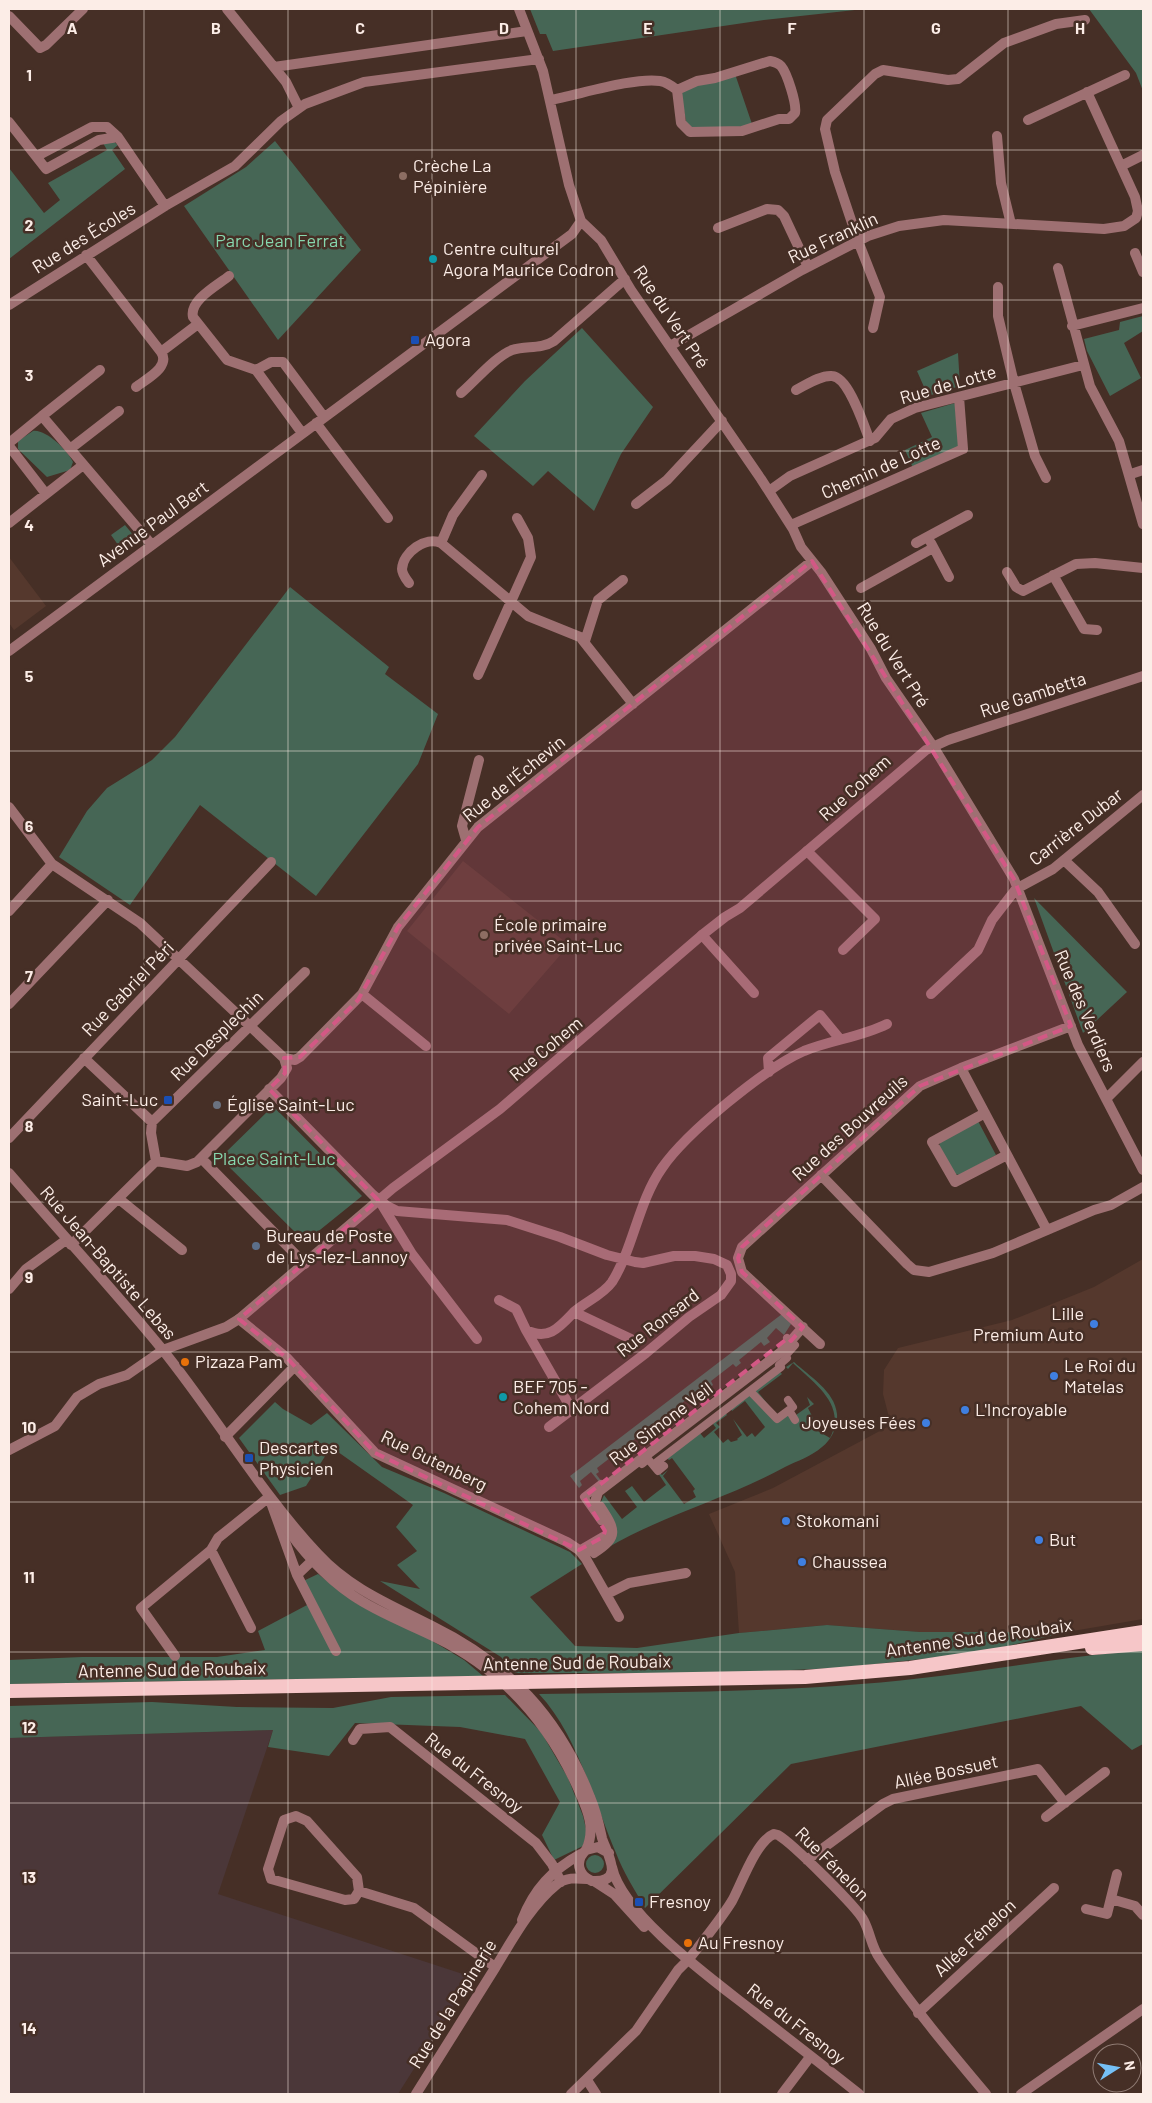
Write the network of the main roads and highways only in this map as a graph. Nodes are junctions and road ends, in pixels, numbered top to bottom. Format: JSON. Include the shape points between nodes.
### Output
{"nodes":[{"id":1,"x":1143,"y":1632,"type":"edge"},
{"id":2,"x":1143,"y":1638,"type":"edge"},
{"id":3,"x":1143,"y":1644,"type":"edge"},
{"id":4,"x":1086,"y":1648,"type":"junction"},
{"id":5,"x":9,"y":1691,"type":"edge"},
{"id":6,"x":9,"y":1698,"type":"edge"}],
"edges":[{"from":1,"to":5,"type":"highway","name":"Antenne Sud de Roubaix","via":[[910,1668],[805,1677]]},
{"from":2,"to":4,"type":"highway","name":"Antenne Sud de Roubaix"},
{"from":3,"to":4,"type":"highway"},
{"from":4,"to":6,"type":"highway","name":"Antenne Sud de Roubaix","via":[[971,1666],[775,1685]]}]}
